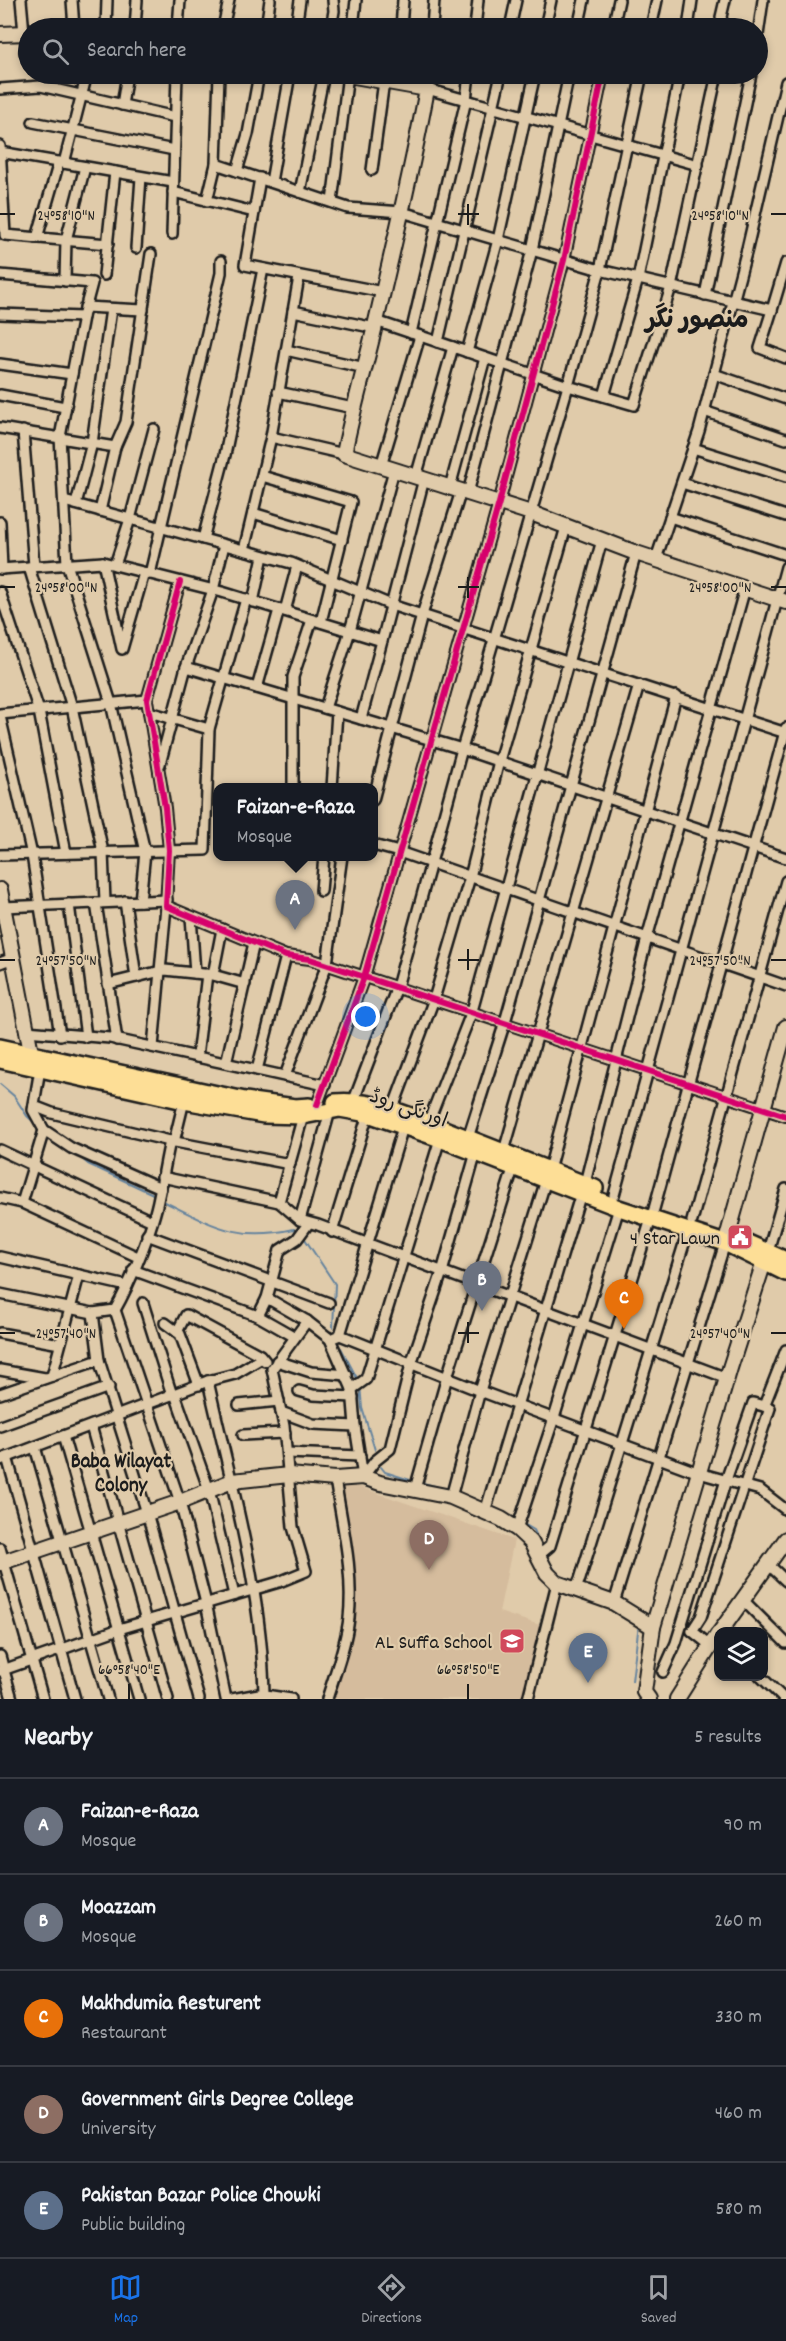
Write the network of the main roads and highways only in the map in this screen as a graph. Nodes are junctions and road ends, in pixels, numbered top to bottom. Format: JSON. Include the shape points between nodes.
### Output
{"nodes":[{"id":1,"x":0,"y":1047,"type":"edge"},
{"id":2,"x":0,"y":1060,"type":"edge"},
{"id":3,"x":324,"y":1108,"type":"junction"},
{"id":4,"x":474,"y":1145,"type":"junction"},
{"id":5,"x":548,"y":1175,"type":"junction"},
{"id":6,"x":766,"y":1256,"type":"junction"},
{"id":7,"x":786,"y":1260,"type":"edge"},
{"id":8,"x":786,"y":1273,"type":"edge"}],
"edges":[{"from":1,"to":3,"type":"main road","name":"اورنگی روڈ","via":[[245,1100]]},
{"from":2,"to":3,"type":"main road","name":"اورنگی روڈ","via":[[264,1115],[303,1116]]},
{"from":3,"to":4,"type":"main road","name":"اورنگی روڈ","via":[[368,1114],[440,1139]]},
{"from":3,"to":4,"type":"main road","name":"اورنگی روڈ","via":[[354,1101],[372,1104],[428,1123]]},
{"from":4,"to":5,"type":"main road","name":"اورنگی روڈ","via":[[513,1168]]},
{"from":4,"to":5,"type":"main road","name":"اورنگی روڈ","via":[[504,1150]]},
{"from":5,"to":6,"type":"main road","name":"اورنگی روڈ","via":[[727,1238]]},
{"from":6,"to":7,"type":"main road","name":"اورنگی روڈ"},
{"from":6,"to":8,"type":"main road","name":"اورنگی روڈ"}]}
